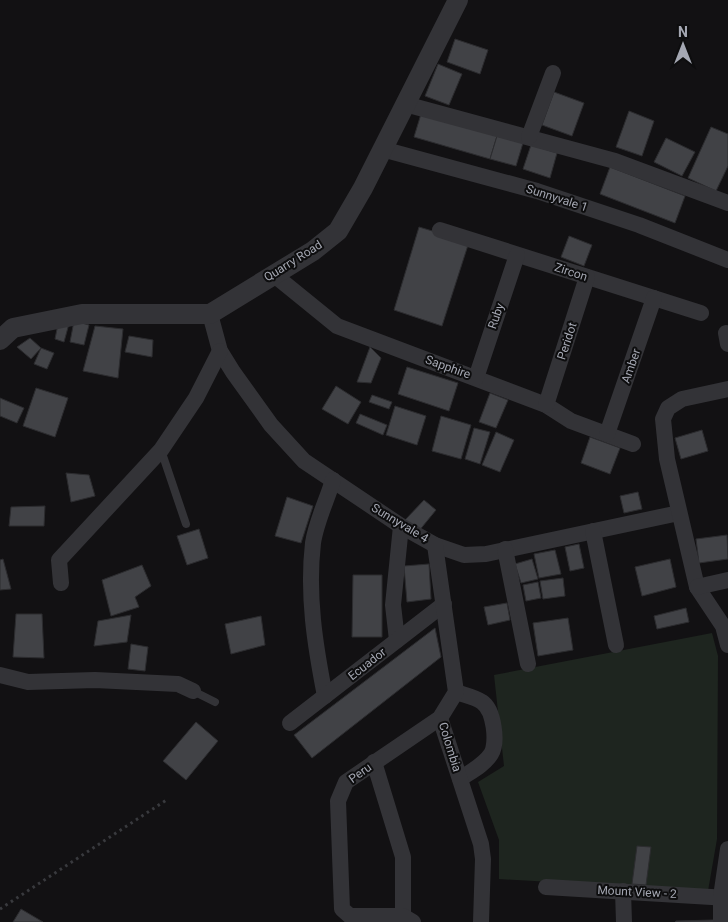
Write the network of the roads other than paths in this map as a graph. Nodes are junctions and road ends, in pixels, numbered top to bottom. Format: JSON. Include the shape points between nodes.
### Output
{"nodes":[{"id":1,"x":458,"y":0,"type":"edge"},
{"id":2,"x":553,"y":73,"type":"dead end"},
{"id":3,"x":405,"y":104,"type":"junction"},
{"id":4,"x":529,"y":137,"type":"junction"},
{"id":5,"x":382,"y":150,"type":"junction"},
{"id":6,"x":728,"y":203,"type":"edge"},
{"id":7,"x":440,"y":230,"type":"dead end"},
{"id":8,"x":517,"y":255,"type":"junction"},
{"id":9,"x":728,"y":260,"type":"edge"},
{"id":10,"x":273,"y":274,"type":"junction"},
{"id":11,"x":587,"y":277,"type":"junction"},
{"id":12,"x":654,"y":298,"type":"junction"},
{"id":13,"x":701,"y":313,"type":"dead end"},
{"id":14,"x":210,"y":314,"type":"junction"},
{"id":15,"x":4,"y":330,"type":"edge"},
{"id":16,"x":220,"y":351,"type":"junction"},
{"id":17,"x":476,"y":378,"type":"junction"},
{"id":18,"x":728,"y":390,"type":"edge"},
{"id":19,"x":546,"y":405,"type":"junction"},
{"id":20,"x":607,"y":434,"type":"junction"},
{"id":21,"x":634,"y":444,"type":"dead end"},
{"id":22,"x":161,"y":450,"type":"junction"},
{"id":23,"x":333,"y":480,"type":"junction"},
{"id":24,"x":679,"y":513,"type":"junction"},
{"id":25,"x":186,"y":524,"type":"dead end"},
{"id":26,"x":401,"y":526,"type":"junction"},
{"id":27,"x":593,"y":531,"type":"junction"},
{"id":28,"x":435,"y":545,"type":"junction"},
{"id":29,"x":505,"y":549,"type":"junction"},
{"id":30,"x":728,"y":580,"type":"edge"},
{"id":31,"x":61,"y":583,"type":"dead end"},
{"id":32,"x":697,"y":587,"type":"junction"},
{"id":33,"x":444,"y":604,"type":"junction"},
{"id":34,"x":397,"y":640,"type":"junction"},
{"id":35,"x":616,"y":645,"type":"dead end"},
{"id":36,"x":728,"y":645,"type":"edge"},
{"id":37,"x":528,"y":664,"type":"dead end"},
{"id":38,"x":0,"y":675,"type":"edge"},
{"id":39,"x":193,"y":691,"type":"joint"},
{"id":40,"x":456,"y":692,"type":"junction"},
{"id":41,"x":325,"y":696,"type":"junction"},
{"id":42,"x":214,"y":702,"type":"dead end"},
{"id":43,"x":440,"y":718,"type":"junction"},
{"id":44,"x":290,"y":723,"type":"dead end"},
{"id":45,"x":374,"y":762,"type":"junction"},
{"id":46,"x":460,"y":779,"type":"junction"},
{"id":47,"x":728,"y":849,"type":"edge"},
{"id":48,"x":546,"y":887,"type":"dead end"},
{"id":49,"x":623,"y":891,"type":"junction"},
{"id":50,"x":724,"y":897,"type":"edge"},
{"id":51,"x":408,"y":919,"type":"edge"},
{"id":52,"x":481,"y":922,"type":"edge"},
{"id":53,"x":624,"y":922,"type":"edge"},
{"id":54,"x":721,"y":922,"type":"edge"}],
"edges":[{"from":1,"to":3,"type":"street","name":"Quarry Road"},
{"from":2,"to":4,"type":"street"},
{"from":3,"to":4,"type":"street"},
{"from":3,"to":5,"type":"street","name":"Quarry Road"},
{"from":4,"to":6,"type":"street","via":[[615,161]]},
{"from":5,"to":9,"type":"street","name":"Sunnyvale 1","via":[[537,191],[639,225]]},
{"from":5,"to":10,"type":"street","name":"Quarry Road","via":[[338,231],[313,251]]},
{"from":7,"to":8,"type":"street","name":"Zircon"},
{"from":8,"to":11,"type":"street","name":"Zircon"},
{"from":8,"to":17,"type":"street","name":"Ruby"},
{"from":10,"to":14,"type":"street","name":"Quarry Road"},
{"from":10,"to":17,"type":"street","name":"Sapphire","via":[[337,326]]},
{"from":11,"to":12,"type":"street","name":"Zircon"},
{"from":11,"to":19,"type":"street","name":"Peridot"},
{"from":12,"to":13,"type":"street","name":"Zircon"},
{"from":12,"to":20,"type":"street","name":"Amber"},
{"from":14,"to":15,"type":"street","via":[[82,314]]},
{"from":14,"to":16,"type":"street","name":"Sunnyvale 4"},
{"from":16,"to":22,"type":"street","via":[[196,398]]},
{"from":16,"to":23,"type":"street","name":"Sunnyvale 4","via":[[271,425],[304,461]]},
{"from":17,"to":19,"type":"street","name":"Sapphire"},
{"from":18,"to":24,"type":"street","via":[[682,399],[668,408],[663,419],[667,460]]},
{"from":19,"to":20,"type":"street","name":"Sapphire","via":[[571,421]]},
{"from":20,"to":21,"type":"street","name":"Sapphire"},
{"from":22,"to":25,"type":"lane"},
{"from":22,"to":31,"type":"street","via":[[59,560]]},
{"from":23,"to":26,"type":"street","name":"Sunnyvale 4"},
{"from":23,"to":41,"type":"street","via":[[314,541],[312,586],[312,626]]},
{"from":24,"to":27,"type":"street","name":"Sunnyvale 4"},
{"from":24,"to":32,"type":"street"},
{"from":26,"to":28,"type":"street","name":"Sunnyvale 4"},
{"from":26,"to":34,"type":"street","via":[[393,605]]},
{"from":27,"to":29,"type":"street","name":"Sunnyvale 4"},
{"from":27,"to":35,"type":"street"},
{"from":28,"to":29,"type":"street","name":"Sunnyvale 4","via":[[464,555]]},
{"from":28,"to":33,"type":"street"},
{"from":29,"to":37,"type":"street"},
{"from":30,"to":32,"type":"street"},
{"from":32,"to":36,"type":"street","via":[[723,626]]},
{"from":33,"to":34,"type":"street","name":"Ecuador"},
{"from":33,"to":40,"type":"street"},
{"from":34,"to":41,"type":"street","name":"Ecuador"},
{"from":38,"to":39,"type":"street","via":[[28,682],[96,680],[178,684]]},
{"from":39,"to":42,"type":"lane"},
{"from":40,"to":43,"type":"street","name":"Colombia"},
{"from":40,"to":46,"type":"street","via":[[482,702],[490,714],[494,742],[492,753],[485,761]]},
{"from":41,"to":44,"type":"street","name":"Ecuador"},
{"from":43,"to":45,"type":"street","name":"Peru"},
{"from":43,"to":46,"type":"street","name":"Colombia"},
{"from":45,"to":51,"type":"street","via":[[403,857]]},
{"from":45,"to":51,"type":"street","name":"Peru","via":[[346,782],[338,801],[340,904],[350,916]]},
{"from":46,"to":52,"type":"street","name":"Colombia","via":[[481,844]]},
{"from":47,"to":50,"type":"street"},
{"from":48,"to":49,"type":"street","name":"Mount View - 2"},
{"from":49,"to":50,"type":"street","name":"Mount View - 2"},
{"from":49,"to":53,"type":"street"},
{"from":50,"to":54,"type":"street"}]}
